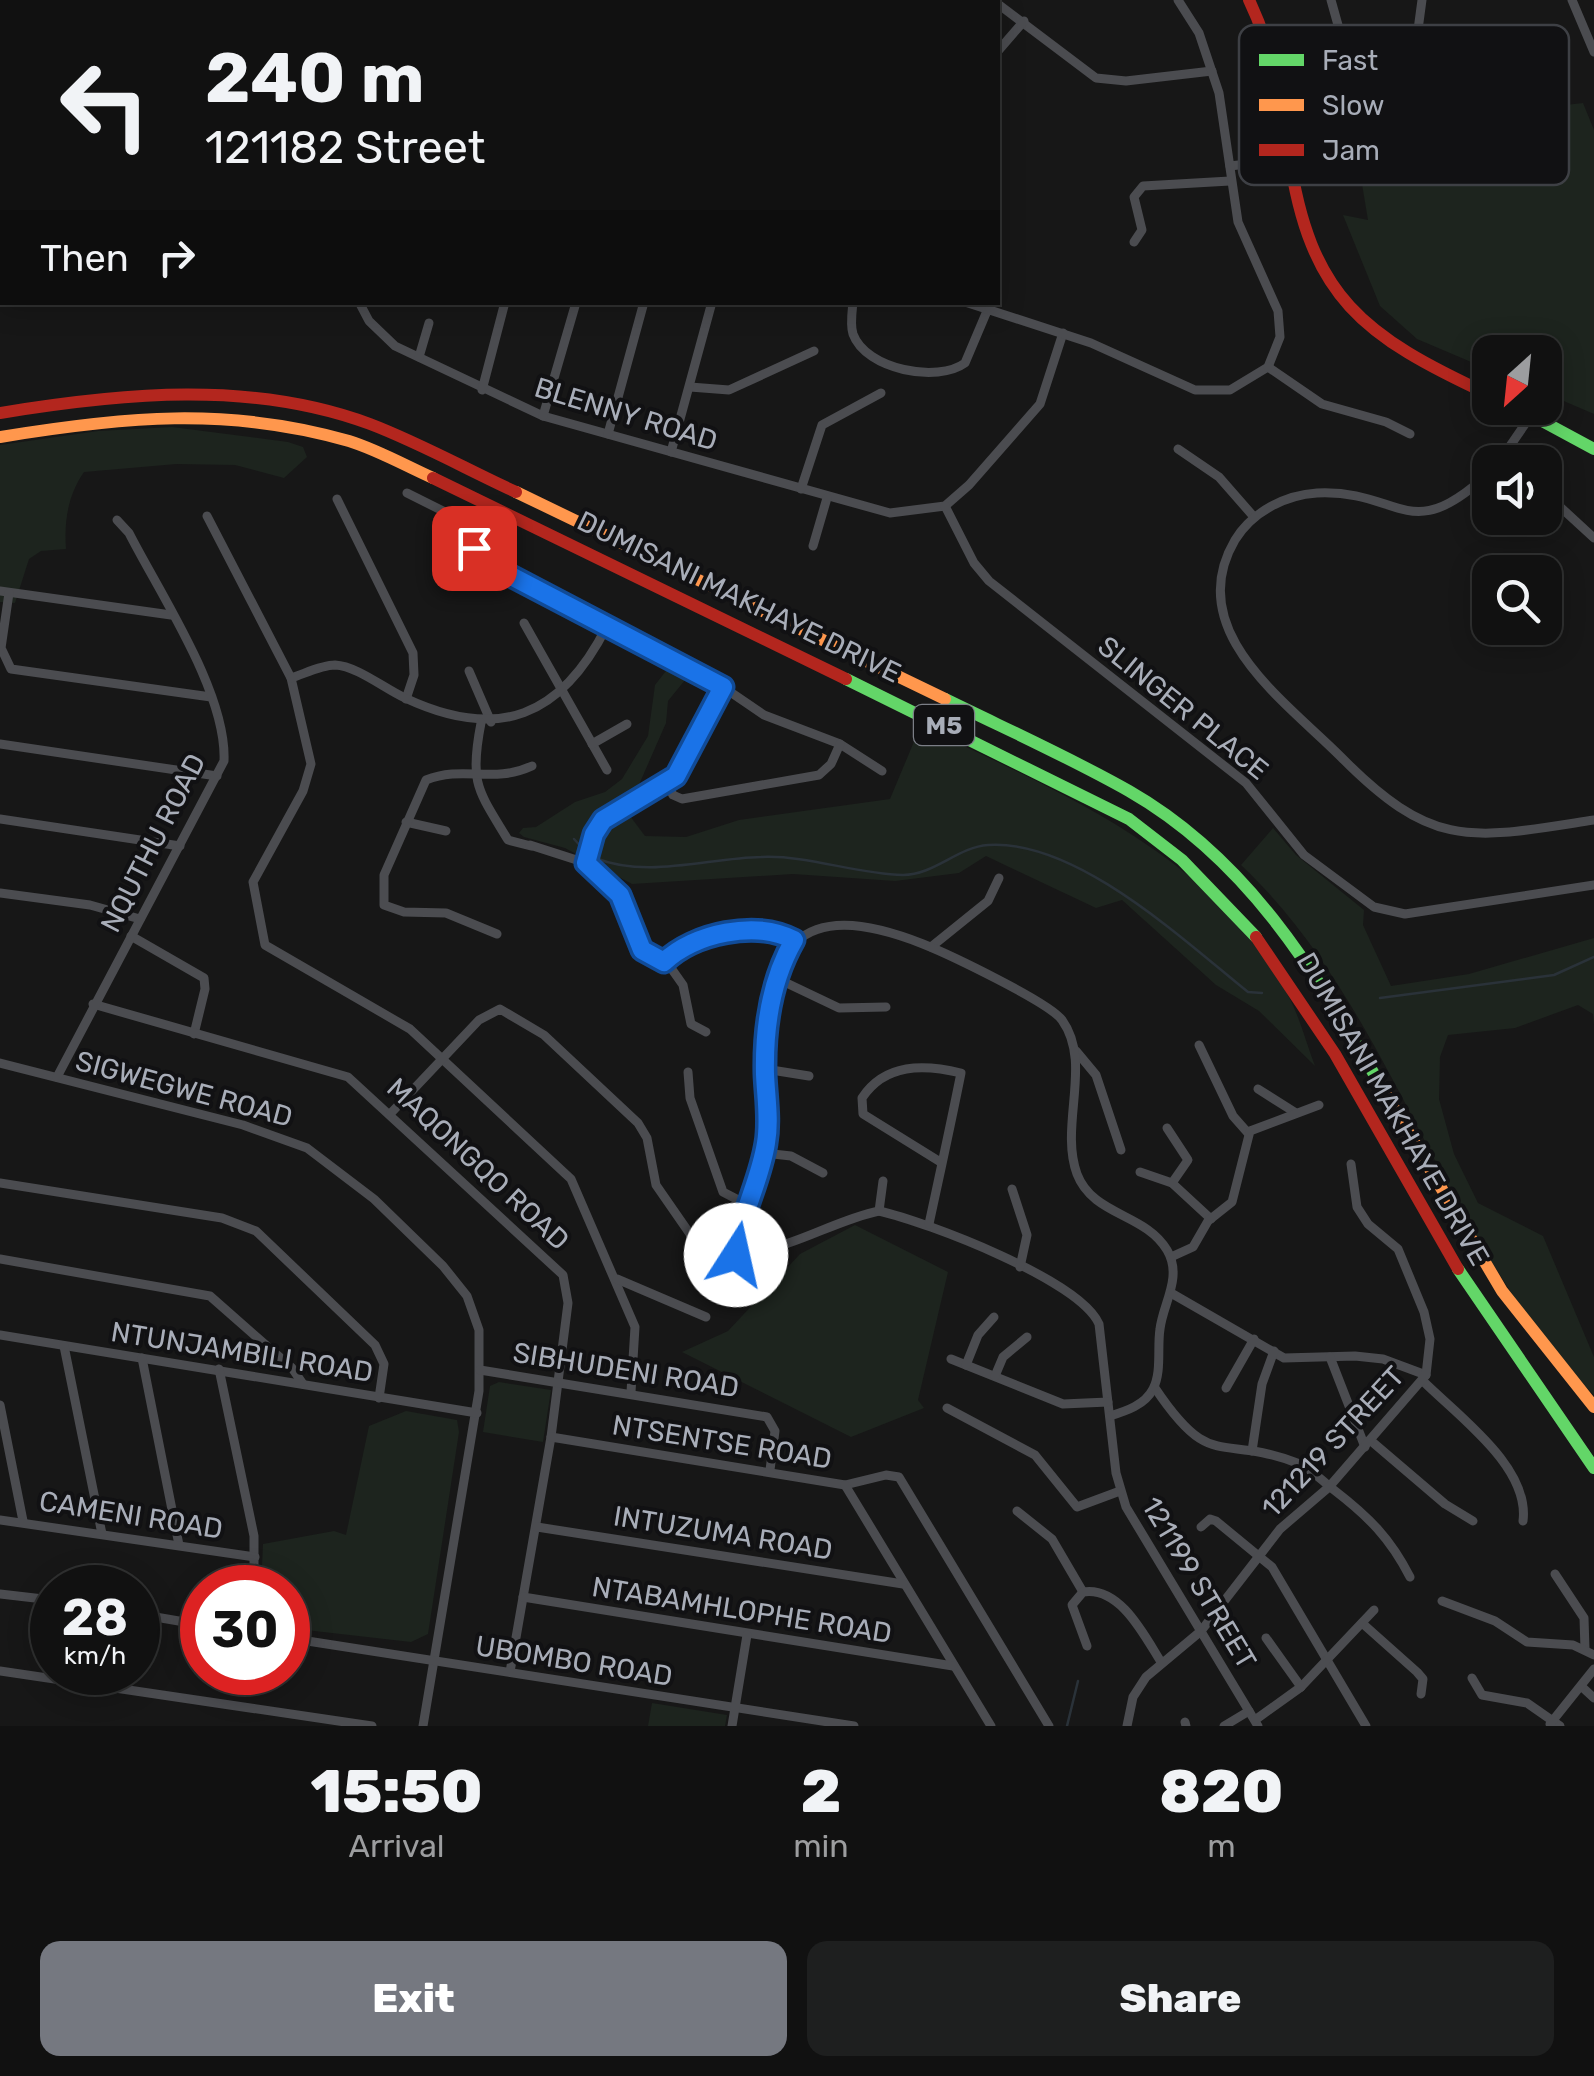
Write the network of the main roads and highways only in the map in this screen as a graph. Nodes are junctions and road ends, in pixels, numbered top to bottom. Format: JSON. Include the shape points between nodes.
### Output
{"nodes":[{"id":1,"x":1249,"y":0,"type":"edge"},
{"id":2,"x":1259,"y":25,"type":"edge"},
{"id":3,"x":1294,"y":185,"type":"edge"},
{"id":4,"x":1472,"y":386,"type":"edge"},
{"id":5,"x":0,"y":413,"type":"edge"},
{"id":6,"x":1551,"y":425,"type":"edge"},
{"id":7,"x":0,"y":437,"type":"edge"},
{"id":8,"x":1594,"y":449,"type":"edge"},
{"id":9,"x":1594,"y":1408,"type":"edge"},
{"id":10,"x":1594,"y":1468,"type":"edge"}],
"edges":[{"from":1,"to":2,"type":"main road"},
{"from":3,"to":4,"type":"main road","via":[[1313,255],[1351,315],[1395,350]]},
{"from":5,"to":9,"type":"main road","name":"DUMISANI MAKHAYE DRIVE","number":"M5","via":[[114,395],[205,392],[272,399],[370,424],[770,611],[1129,791],[1216,856],[1289,935],[1494,1284]]},
{"from":6,"to":8,"type":"main road"},
{"from":7,"to":10,"type":"main road","name":"DUMISANI MAKHAYE DRIVE","number":"M5","via":[[181,415],[268,422],[352,442],[463,490],[1130,820],[1209,882],[1274,954],[1478,1304]]}]}
